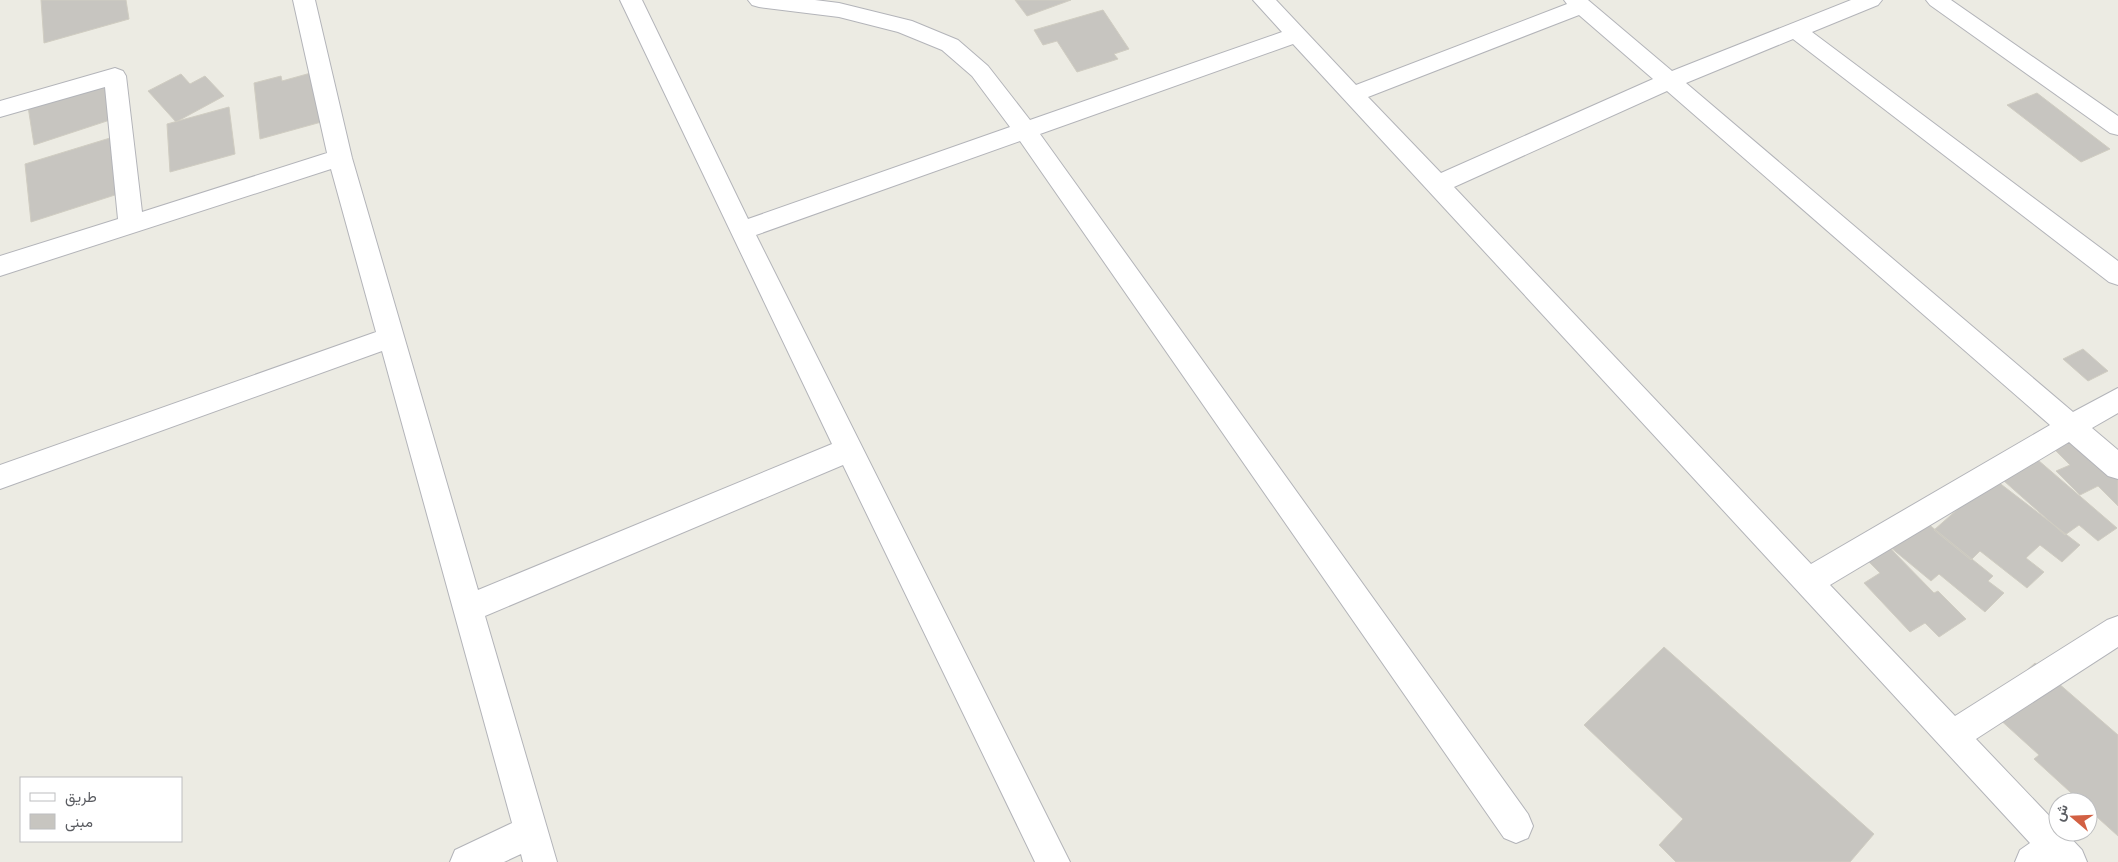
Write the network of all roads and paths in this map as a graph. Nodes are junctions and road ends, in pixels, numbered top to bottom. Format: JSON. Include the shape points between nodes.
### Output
{"nodes":[{"id":1,"x":304,"y":0,"type":"edge"},
{"id":2,"x":631,"y":0,"type":"edge"},
{"id":3,"x":759,"y":0,"type":"edge"},
{"id":4,"x":1264,"y":0,"type":"edge"},
{"id":5,"x":1871,"y":0,"type":"edge"},
{"id":6,"x":1937,"y":0,"type":"edge"},
{"id":7,"x":1578,"y":3,"type":"edge"},
{"id":8,"x":1795,"y":30,"type":"junction"},
{"id":9,"x":1296,"y":35,"type":"junction"},
{"id":10,"x":1669,"y":81,"type":"junction"},
{"id":11,"x":1352,"y":95,"type":"junction"},
{"id":12,"x":0,"y":109,"type":"edge"},
{"id":13,"x":2118,"y":128,"type":"edge"},
{"id":14,"x":1025,"y":130,"type":"junction"},
{"id":15,"x":340,"y":158,"type":"junction"},
{"id":16,"x":1437,"y":186,"type":"junction"},
{"id":17,"x":130,"y":224,"type":"junction"},
{"id":18,"x":741,"y":231,"type":"junction"},
{"id":19,"x":0,"y":266,"type":"edge"},
{"id":20,"x":2118,"y":275,"type":"edge"},
{"id":21,"x":391,"y":337,"type":"junction"},
{"id":22,"x":2118,"y":399,"type":"edge"},
{"id":23,"x":2072,"y":427,"type":"junction"},
{"id":24,"x":849,"y":450,"type":"junction"},
{"id":25,"x":2118,"y":467,"type":"edge"},
{"id":26,"x":0,"y":477,"type":"edge"},
{"id":27,"x":1808,"y":582,"type":"junction"},
{"id":28,"x":469,"y":608,"type":"junction"},
{"id":29,"x":2118,"y":630,"type":"edge"},
{"id":30,"x":1952,"y":736,"type":"junction"},
{"id":31,"x":1516,"y":826,"type":"dead end"},
{"id":32,"x":536,"y":847,"type":"edge"},
{"id":33,"x":2052,"y":856,"type":"edge"},
{"id":34,"x":466,"y":862,"type":"edge"},
{"id":35,"x":1053,"y":862,"type":"edge"}],
"edges":[{"from":1,"to":15,"type":"street"},
{"from":2,"to":18,"type":"street"},
{"from":3,"to":14,"type":"street","via":[[839,10],[904,26],[950,45],[980,71]]},
{"from":4,"to":9,"type":"street"},
{"from":5,"to":8,"type":"street"},
{"from":6,"to":13,"type":"street"},
{"from":7,"to":10,"type":"street"},
{"from":7,"to":11,"type":"street"},
{"from":8,"to":10,"type":"street"},
{"from":8,"to":20,"type":"street"},
{"from":9,"to":11,"type":"street"},
{"from":9,"to":14,"type":"street"},
{"from":10,"to":16,"type":"street"},
{"from":10,"to":23,"type":"street"},
{"from":11,"to":16,"type":"street"},
{"from":12,"to":17,"type":"street","via":[[115,76]]},
{"from":14,"to":18,"type":"street"},
{"from":14,"to":31,"type":"street"},
{"from":15,"to":17,"type":"street"},
{"from":15,"to":21,"type":"street"},
{"from":16,"to":27,"type":"street"},
{"from":17,"to":19,"type":"street"},
{"from":18,"to":24,"type":"street"},
{"from":21,"to":26,"type":"street"},
{"from":21,"to":28,"type":"street"},
{"from":22,"to":23,"type":"street"},
{"from":23,"to":25,"type":"street"},
{"from":23,"to":27,"type":"street"},
{"from":24,"to":28,"type":"street"},
{"from":24,"to":35,"type":"street"},
{"from":27,"to":30,"type":"street"},
{"from":28,"to":32,"type":"street"},
{"from":29,"to":30,"type":"street"},
{"from":30,"to":33,"type":"street"},
{"from":32,"to":34,"type":"street"}]}
